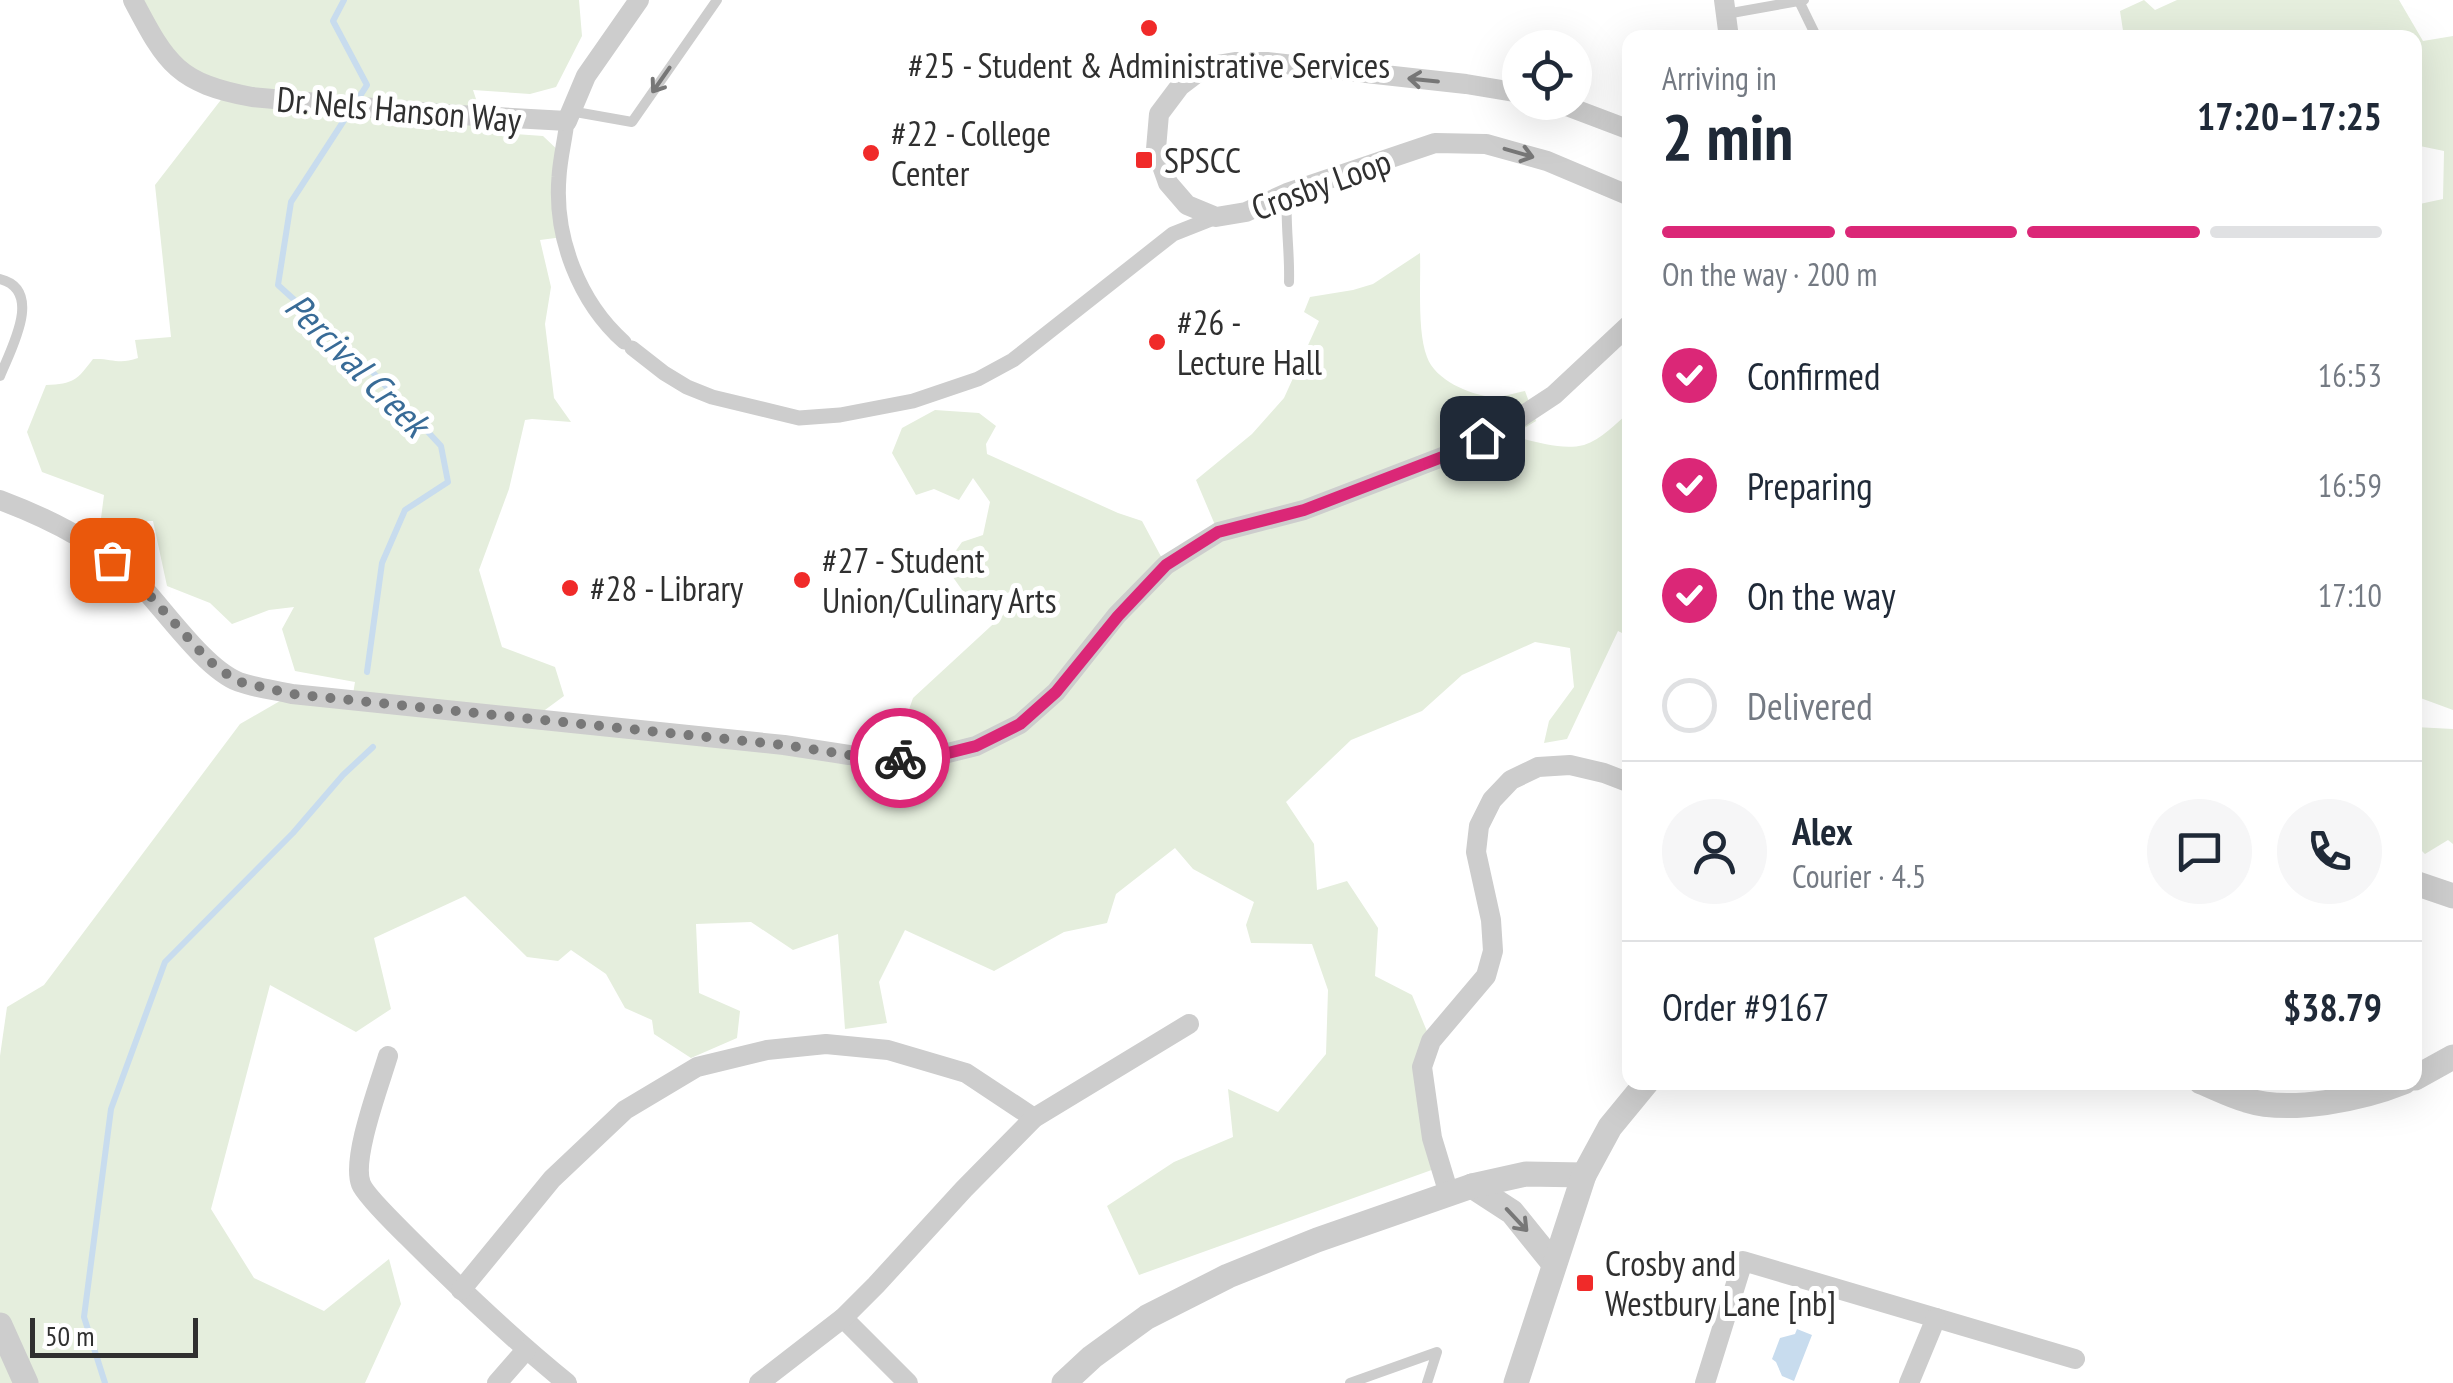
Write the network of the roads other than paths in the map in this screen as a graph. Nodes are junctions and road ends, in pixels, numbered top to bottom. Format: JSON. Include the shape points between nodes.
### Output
{"nodes":[{"id":1,"x":133,"y":0,"type":"edge"},
{"id":2,"x":639,"y":0,"type":"edge"},
{"id":3,"x":717,"y":0,"type":"edge"},
{"id":4,"x":1801,"y":0,"type":"edge"},
{"id":5,"x":1724,"y":7,"type":"edge"},
{"id":6,"x":1813,"y":30,"type":"edge"},
{"id":7,"x":1502,"y":90,"type":"edge"},
{"id":8,"x":568,"y":116,"type":"junction"},
{"id":9,"x":1592,"y":116,"type":"edge"},
{"id":10,"x":1622,"y":127,"type":"edge"},
{"id":11,"x":1287,"y":193,"type":"junction"},
{"id":12,"x":1622,"y":193,"type":"edge"},
{"id":13,"x":1216,"y":217,"type":"junction"},
{"id":14,"x":0,"y":279,"type":"edge"},
{"id":15,"x":1289,"y":282,"type":"dead end"},
{"id":16,"x":1622,"y":332,"type":"edge"},
{"id":17,"x":0,"y":376,"type":"edge"},
{"id":18,"x":0,"y":500,"type":"edge"},
{"id":19,"x":1622,"y":780,"type":"edge"},
{"id":20,"x":2422,"y":884,"type":"edge"},
{"id":21,"x":2422,"y":885,"type":"edge"},
{"id":22,"x":2453,"y":888,"type":"edge"},
{"id":23,"x":2453,"y":896,"type":"edge"},
{"id":24,"x":1188,"y":1024,"type":"dead end"},
{"id":25,"x":388,"y":1056,"type":"dead end"},
{"id":26,"x":2453,"y":1056,"type":"edge"},
{"id":27,"x":2422,"y":1074,"type":"edge"},
{"id":28,"x":1641,"y":1090,"type":"edge"},
{"id":29,"x":2221,"y":1090,"type":"edge"},
{"id":30,"x":2384,"y":1090,"type":"edge"},
{"id":31,"x":1034,"y":1118,"type":"junction"},
{"id":32,"x":1584,"y":1176,"type":"junction"},
{"id":33,"x":1461,"y":1190,"type":"junction"},
{"id":34,"x":1554,"y":1264,"type":"junction"},
{"id":35,"x":460,"y":1290,"type":"junction"},
{"id":36,"x":843,"y":1318,"type":"junction"},
{"id":37,"x":1936,"y":1318,"type":"junction"},
{"id":38,"x":0,"y":1325,"type":"edge"},
{"id":39,"x":526,"y":1350,"type":"junction"},
{"id":40,"x":2074,"y":1359,"type":"dead end"},
{"id":41,"x":26,"y":1383,"type":"edge"},
{"id":42,"x":497,"y":1383,"type":"edge"},
{"id":43,"x":567,"y":1383,"type":"edge"},
{"id":44,"x":759,"y":1383,"type":"edge"},
{"id":45,"x":908,"y":1383,"type":"edge"},
{"id":46,"x":1064,"y":1383,"type":"edge"},
{"id":47,"x":1350,"y":1383,"type":"edge"},
{"id":48,"x":1427,"y":1383,"type":"edge"},
{"id":49,"x":1516,"y":1383,"type":"edge"},
{"id":50,"x":1705,"y":1383,"type":"edge"},
{"id":51,"x":1909,"y":1383,"type":"edge"}],
"edges":[{"from":1,"to":8,"type":"street","name":"Dr. Nels Hanson Way","via":[[176,67],[228,92],[441,114]]},
{"from":2,"to":8,"type":"street","name":"Dr. Nels Hanson Way","via":[[586,76]]},
{"from":3,"to":8,"type":"lane","one_way":true,"via":[[632,122]]},
{"from":4,"to":5,"type":"lane"},
{"from":4,"to":6,"type":"lane"},
{"from":7,"to":13,"type":"street","name":"Crosby Loop","one_way":true,"via":[[1267,62],[1205,67],[1159,114],[1156,149],[1168,183],[1187,205]]},
{"from":8,"to":13,"type":"street","via":[[558,178],[563,237],[588,298],[628,345],[686,387],[799,418],[913,401],[978,379],[1013,360],[1173,234]]},
{"from":9,"to":10,"type":"street"},
{"from":11,"to":12,"type":"street","name":"Crosby Loop","one_way":true,"via":[[1435,143],[1486,144]]},
{"from":11,"to":13,"type":"street","name":"Crosby Loop"},
{"from":11,"to":15,"type":"lane"},
{"from":14,"to":17,"type":"lane","via":[[21,294],[23,311]]},
{"from":16,"to":18,"type":"street","via":[[1554,396],[1450,454],[1304,510],[1218,532],[1166,565],[1020,724],[976,746],[932,757],[292,694],[236,681],[92,544]]},
{"from":19,"to":33,"type":"street","via":[[1570,765],[1538,766],[1511,780],[1479,826],[1476,852],[1493,951],[1486,976],[1431,1040],[1422,1067],[1432,1138]]},
{"from":20,"to":22,"type":"street"},
{"from":21,"to":23,"type":"street"},
{"from":24,"to":31,"type":"street"},
{"from":25,"to":35,"type":"street","via":[[359,1157],[361,1184]]},
{"from":26,"to":27,"type":"street"},
{"from":28,"to":32,"type":"street"},
{"from":29,"to":30,"type":"street","via":[[2250,1102],[2304,1106]]},
{"from":31,"to":35,"type":"street","via":[[966,1074],[888,1050],[826,1044],[697,1067],[625,1110],[552,1179]]},
{"from":31,"to":36,"type":"street"},
{"from":32,"to":33,"type":"street","via":[[1526,1174]]},
{"from":32,"to":34,"type":"street"},
{"from":33,"to":34,"type":"street","one_way":true,"via":[[1512,1212]]},
{"from":33,"to":46,"type":"street","via":[[1228,1276],[1147,1317]]},
{"from":34,"to":49,"type":"street"},
{"from":35,"to":39,"type":"street"},
{"from":36,"to":44,"type":"street"},
{"from":36,"to":45,"type":"street"},
{"from":37,"to":40,"type":"street"},
{"from":37,"to":50,"type":"street","via":[[1743,1261]]},
{"from":37,"to":51,"type":"street"},
{"from":38,"to":41,"type":"street"},
{"from":39,"to":42,"type":"street"},
{"from":39,"to":43,"type":"street"},
{"from":47,"to":48,"type":"lane","via":[[1437,1352]]}]}
